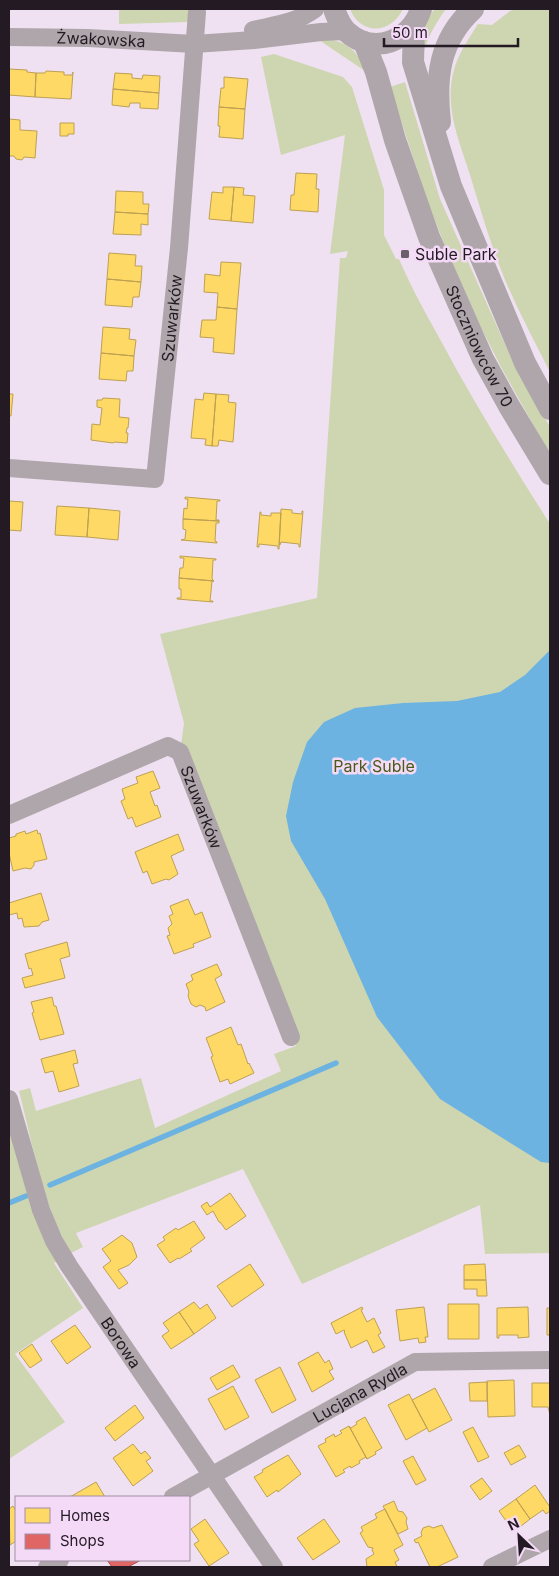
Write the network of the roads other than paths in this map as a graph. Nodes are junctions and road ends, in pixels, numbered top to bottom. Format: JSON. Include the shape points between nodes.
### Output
{"nodes":[{"id":1,"x":315,"y":9,"type":"edge"},
{"id":2,"x":334,"y":9,"type":"edge"},
{"id":3,"x":473,"y":9,"type":"edge"},
{"id":4,"x":197,"y":12,"type":"dead end"},
{"id":5,"x":420,"y":13,"type":"edge"},
{"id":6,"x":9,"y":37,"type":"edge"},
{"id":7,"x":355,"y":37,"type":"junction"},
{"id":8,"x":194,"y":44,"type":"junction"},
{"id":9,"x":445,"y":167,"type":"junction"},
{"id":10,"x":550,"y":409,"type":"edge"},
{"id":11,"x":9,"y":468,"type":"edge"},
{"id":12,"x":550,"y":474,"type":"edge"},
{"id":13,"x":9,"y":815,"type":"edge"},
{"id":14,"x":291,"y":1037,"type":"dead end"},
{"id":15,"x":9,"y":1099,"type":"edge"},
{"id":16,"x":550,"y":1360,"type":"edge"},
{"id":17,"x":212,"y":1475,"type":"junction"},
{"id":18,"x":175,"y":1496,"type":"edge"},
{"id":19,"x":550,"y":1539,"type":"edge"},
{"id":20,"x":58,"y":1561,"type":"edge"},
{"id":21,"x":47,"y":1567,"type":"edge"},
{"id":22,"x":274,"y":1567,"type":"edge"},
{"id":23,"x":492,"y":1567,"type":"edge"}],
"edges":[{"from":1,"to":8,"type":"street","name":"Żwakowska","via":[[295,20]]},
{"from":2,"to":7,"type":"street","name":"Stoczniowców 70","via":[[338,21]]},
{"from":3,"to":9,"type":"street","via":[[448,42],[441,60],[437,100]]},
{"from":4,"to":8,"type":"street","name":"Szuwarków"},
{"from":5,"to":7,"type":"street","via":[[405,35],[392,41],[378,44]]},
{"from":5,"to":9,"type":"street","name":"Stoczniowców 70","via":[[413,62]]},
{"from":6,"to":8,"type":"street","name":"Żwakowska"},
{"from":7,"to":8,"type":"street","name":"Żwakowska","via":[[322,32]]},
{"from":7,"to":12,"type":"street","name":"Stoczniowców 70","via":[[376,72],[395,140],[429,237],[483,359]]},
{"from":8,"to":11,"type":"street","name":"Szuwarków","via":[[179,248],[155,479]]},
{"from":9,"to":10,"type":"street","name":"Stoczniowców 70","via":[[525,363]]},
{"from":13,"to":14,"type":"street","name":"Szuwarków","via":[[168,746],[180,752]]},
{"from":15,"to":17,"type":"street","name":"Borowa","via":[[41,1210],[54,1241]]},
{"from":16,"to":17,"type":"street","name":"Lucjana Rydla","via":[[415,1362]]},
{"from":17,"to":18,"type":"street","name":"Lucjana Rydla"},
{"from":17,"to":22,"type":"street","name":"Borowa"},
{"from":19,"to":23,"type":"street"},
{"from":20,"to":21,"type":"street"}]}
